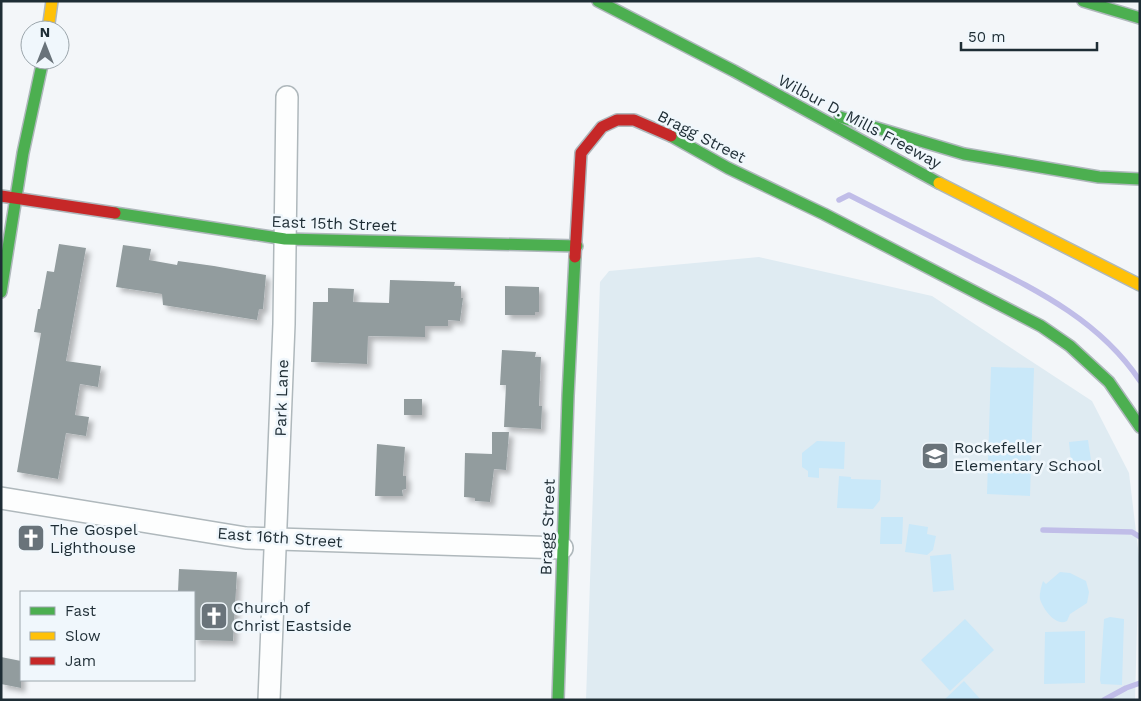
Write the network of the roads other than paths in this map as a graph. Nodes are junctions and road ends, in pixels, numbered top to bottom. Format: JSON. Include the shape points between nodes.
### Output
{"nodes":[{"id":1,"x":52,"y":1,"type":"edge"},
{"id":2,"x":598,"y":1,"type":"edge"},
{"id":3,"x":1083,"y":1,"type":"edge"},
{"id":4,"x":1140,"y":18,"type":"edge"},
{"id":5,"x":49,"y":20,"type":"edge"},
{"id":6,"x":41,"y":70,"type":"edge"},
{"id":7,"x":287,"y":97,"type":"dead end"},
{"id":8,"x":796,"y":104,"type":"junction"},
{"id":9,"x":1140,"y":179,"type":"edge"},
{"id":10,"x":1,"y":196,"type":"edge"},
{"id":11,"x":16,"y":198,"type":"junction"},
{"id":12,"x":285,"y":240,"type":"junction"},
{"id":13,"x":577,"y":246,"type":"junction"},
{"id":14,"x":1106,"y":269,"type":"junction"},
{"id":15,"x":1140,"y":285,"type":"edge"},
{"id":16,"x":1,"y":292,"type":"edge"},
{"id":17,"x":1140,"y":294,"type":"edge"},
{"id":18,"x":1140,"y":427,"type":"edge"},
{"id":19,"x":1,"y":498,"type":"edge"},
{"id":20,"x":276,"y":540,"type":"junction"},
{"id":21,"x":562,"y":548,"type":"junction"},
{"id":22,"x":269,"y":700,"type":"edge"},
{"id":23,"x":558,"y":700,"type":"edge"}],
"edges":[{"from":1,"to":5,"type":"main road"},
{"from":2,"to":8,"type":"main road","name":"Wilbur D. Mills Freeway"},
{"from":3,"to":4,"type":"main road"},
{"from":6,"to":11,"type":"main road"},
{"from":7,"to":12,"type":"street","name":"Park Lane"},
{"from":8,"to":9,"type":"main road","via":[[964,154],[1099,177]]},
{"from":8,"to":14,"type":"main road","name":"Wilbur D. Mills Freeway","via":[[845,134]]},
{"from":10,"to":11,"type":"main road","name":"East 15th Street"},
{"from":11,"to":12,"type":"main road","name":"East 15th Street"},
{"from":11,"to":16,"type":"main road"},
{"from":12,"to":13,"type":"main road","name":"East 15th Street"},
{"from":12,"to":20,"type":"street","name":"Park Lane"},
{"from":13,"to":18,"type":"main road","name":"Bragg Street","via":[[581,153],[602,126],[617,120],[634,120],[658,129],[728,168],[1041,326],[1070,346],[1109,382]]},
{"from":13,"to":21,"type":"main road","name":"Bragg Street"},
{"from":14,"to":15,"type":"main road"},
{"from":14,"to":17,"type":"main road"},
{"from":19,"to":20,"type":"street","name":"East 16th Street"},
{"from":20,"to":21,"type":"street","name":"East 16th Street"},
{"from":20,"to":22,"type":"street","name":"Park Lane"},
{"from":21,"to":23,"type":"main road","name":"Bragg Street"}]}
